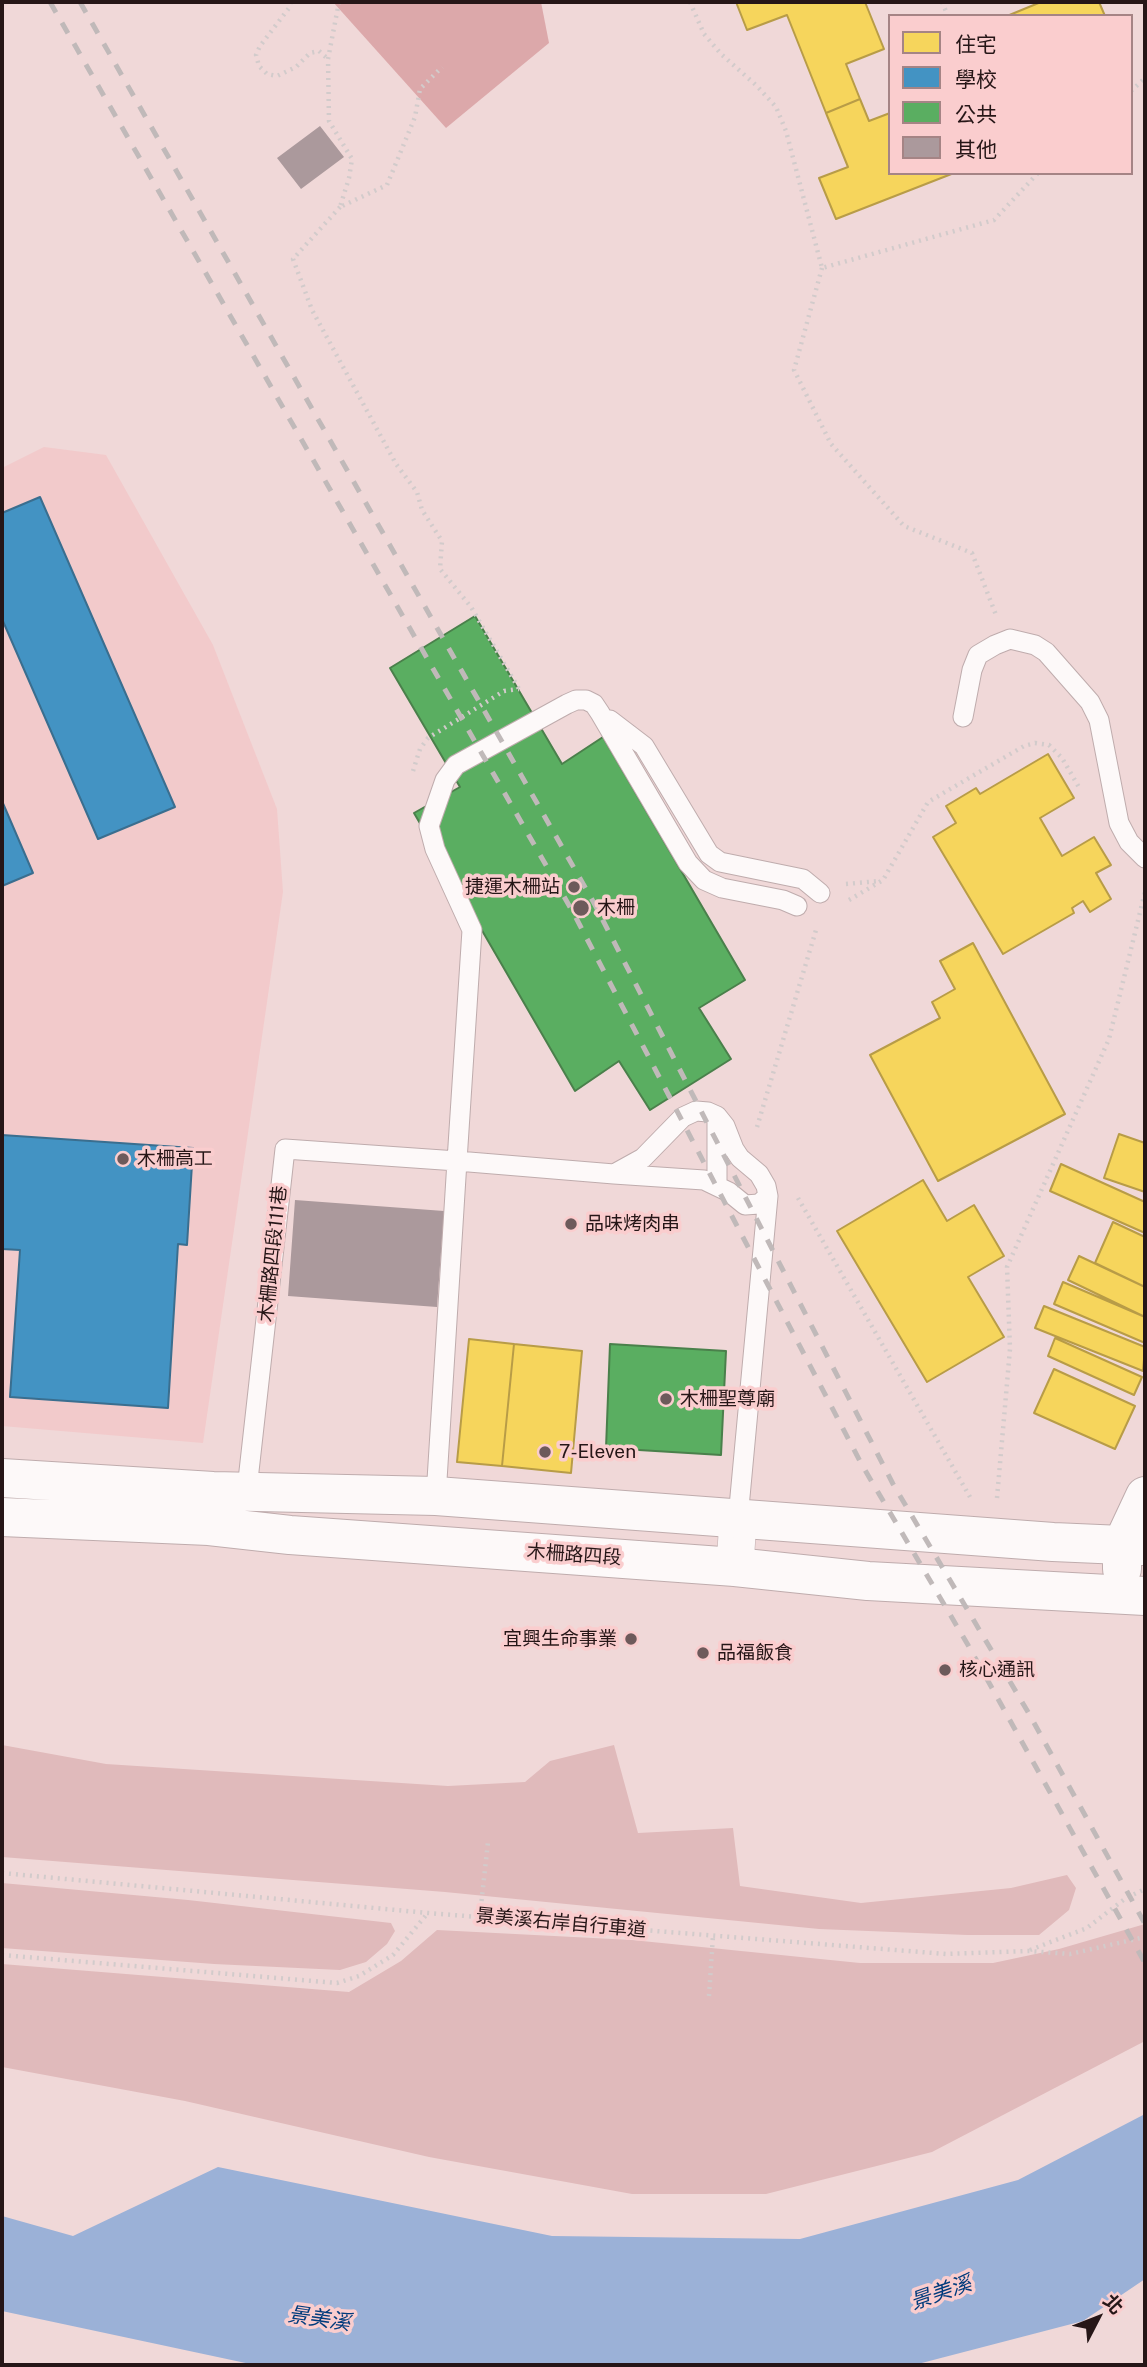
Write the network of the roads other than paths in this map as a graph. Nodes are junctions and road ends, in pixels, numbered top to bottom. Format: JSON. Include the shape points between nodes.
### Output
{"nodes":[{"id":1,"x":600,"y":713,"type":"junction"},
{"id":2,"x":963,"y":717,"type":"dead end"},
{"id":3,"x":1145,"y":858,"type":"edge"},
{"id":4,"x":820,"y":893,"type":"dead end"},
{"id":5,"x":797,"y":906,"type":"dead end"},
{"id":6,"x":717,"y":1116,"type":"junction"},
{"id":7,"x":457,"y":1161,"type":"junction"},
{"id":8,"x":614,"y":1174,"type":"junction"},
{"id":9,"x":717,"y":1185,"type":"junction"},
{"id":10,"x":768,"y":1196,"type":"junction"},
{"id":11,"x":2,"y":1478,"type":"edge"},
{"id":12,"x":246,"y":1492,"type":"junction"},
{"id":13,"x":436,"y":1496,"type":"junction"},
{"id":14,"x":1145,"y":1496,"type":"edge"},
{"id":15,"x":2,"y":1517,"type":"edge"},
{"id":16,"x":738,"y":1518,"type":"junction"},
{"id":17,"x":246,"y":1530,"type":"junction"},
{"id":18,"x":1134,"y":1545,"type":"edge"},
{"id":19,"x":735,"y":1567,"type":"junction"},
{"id":20,"x":1133,"y":1595,"type":"edge"}],
"edges":[{"from":1,"to":4,"type":"lane","via":[[644,746],[709,854],[720,862],[803,878]]},
{"from":1,"to":5,"type":"lane","via":[[688,863],[704,880]]},
{"from":1,"to":7,"type":"lane","via":[[586,700],[576,700],[456,765],[445,780],[429,827],[472,930]]},
{"from":2,"to":3,"type":"lane","via":[[978,655],[1010,639],[1046,652],[1090,702],[1099,720],[1119,823]]},
{"from":6,"to":8,"type":"lane","via":[[696,1111],[683,1116],[643,1158]]},
{"from":6,"to":9,"type":"lane"},
{"from":6,"to":10,"type":"lane","via":[[740,1158],[759,1174]]},
{"from":7,"to":8,"type":"lane"},
{"from":7,"to":12,"type":"lane","name":"木柵路四段111巷","via":[[285,1149]]},
{"from":7,"to":13,"type":"lane"},
{"from":8,"to":9,"type":"lane","via":[[704,1180]]},
{"from":9,"to":10,"type":"lane","via":[[745,1205],[759,1205]]},
{"from":10,"to":16,"type":"lane"},
{"from":11,"to":12,"type":"main road"},
{"from":12,"to":13,"type":"main road"},
{"from":12,"to":17,"type":"lane","name":"木柵路四段111巷"},
{"from":13,"to":16,"type":"main road"},
{"from":14,"to":18,"type":"main road"},
{"from":15,"to":17,"type":"main road","name":"木柵路四段"},
{"from":16,"to":18,"type":"main road"},
{"from":16,"to":19,"type":"street"},
{"from":17,"to":19,"type":"main road","name":"木柵路四段"},
{"from":18,"to":20,"type":"main road"},
{"from":19,"to":20,"type":"main road","name":"木柵路四段","via":[[867,1581]]}]}
